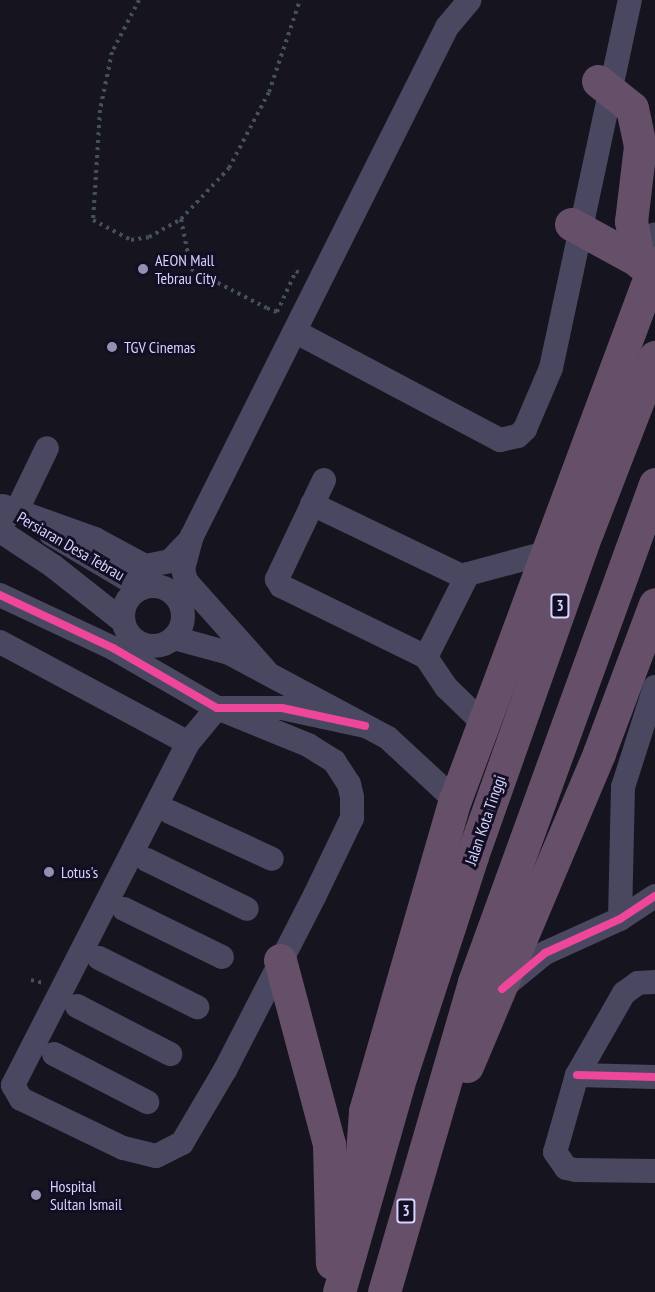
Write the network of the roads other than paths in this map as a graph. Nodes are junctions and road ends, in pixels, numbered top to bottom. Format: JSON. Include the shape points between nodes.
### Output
{"nodes":[{"id":1,"x":470,"y":0,"type":"edge"},
{"id":2,"x":630,"y":0,"type":"edge"},
{"id":3,"x":598,"y":81,"type":"dead end"},
{"id":4,"x":571,"y":224,"type":"dead end"},
{"id":5,"x":651,"y":261,"type":"edge"},
{"id":6,"x":296,"y":332,"type":"junction"},
{"id":7,"x":655,"y":357,"type":"edge"},
{"id":8,"x":47,"y":448,"type":"dead end"},
{"id":9,"x":324,"y":480,"type":"dead end"},
{"id":10,"x":655,"y":484,"type":"edge"},
{"id":11,"x":312,"y":504,"type":"junction"},
{"id":12,"x":1,"y":511,"type":"edge"},
{"id":13,"x":0,"y":531,"type":"edge"},
{"id":14,"x":192,"y":537,"type":"junction"},
{"id":15,"x":546,"y":553,"type":"junction"},
{"id":16,"x":465,"y":577,"type":"junction"},
{"id":17,"x":142,"y":588,"type":"junction"},
{"id":18,"x":0,"y":595,"type":"edge"},
{"id":19,"x":655,"y":604,"type":"edge"},
{"id":20,"x":123,"y":636,"type":"junction"},
{"id":21,"x":0,"y":642,"type":"edge"},
{"id":22,"x":166,"y":642,"type":"junction"},
{"id":23,"x":426,"y":657,"type":"junction"},
{"id":24,"x":141,"y":664,"type":"junction"},
{"id":25,"x":267,"y":672,"type":"junction"},
{"id":26,"x":655,"y":687,"type":"edge"},
{"id":27,"x":217,"y":708,"type":"junction"},
{"id":28,"x":484,"y":724,"type":"junction"},
{"id":29,"x":365,"y":726,"type":"junction"},
{"id":30,"x":188,"y":743,"type":"junction"},
{"id":31,"x":455,"y":800,"type":"junction"},
{"id":32,"x":162,"y":808,"type":"junction"},
{"id":33,"x":138,"y":857,"type":"junction"},
{"id":34,"x":272,"y":859,"type":"dead end"},
{"id":35,"x":655,"y":896,"type":"edge"},
{"id":36,"x":115,"y":905,"type":"junction"},
{"id":37,"x":247,"y":909,"type":"dead end"},
{"id":38,"x":620,"y":919,"type":"junction"},
{"id":39,"x":90,"y":954,"type":"junction"},
{"id":40,"x":222,"y":957,"type":"dead end"},
{"id":41,"x":280,"y":960,"type":"junction"},
{"id":42,"x":655,"y":982,"type":"edge"},
{"id":43,"x":502,"y":989,"type":"junction"},
{"id":44,"x":77,"y":1006,"type":"dead end"},
{"id":45,"x":197,"y":1007,"type":"dead end"},
{"id":46,"x":43,"y":1049,"type":"junction"},
{"id":47,"x":170,"y":1054,"type":"dead end"},
{"id":48,"x":577,"y":1075,"type":"junction"},
{"id":49,"x":655,"y":1077,"type":"edge"},
{"id":50,"x":8,"y":1095,"type":"edge"},
{"id":51,"x":147,"y":1102,"type":"dead end"},
{"id":52,"x":429,"y":1131,"type":"junction"},
{"id":53,"x":655,"y":1171,"type":"edge"},
{"id":54,"x":357,"y":1221,"type":"junction"},
{"id":55,"x":332,"y":1292,"type":"edge"},
{"id":56,"x":339,"y":1292,"type":"edge"},
{"id":57,"x":384,"y":1292,"type":"edge"}],
"edges":[{"from":1,"to":6,"type":"street","via":[[447,27],[335,233],[321,285]]},
{"from":2,"to":6,"type":"street","via":[[551,368],[525,429],[518,436],[500,440]]},
{"from":3,"to":5,"type":"highway","bridge":true,"via":[[632,108],[639,127],[631,220]]},
{"from":4,"to":5,"type":"highway","bridge":true},
{"from":5,"to":15,"type":"highway"},
{"from":6,"to":14,"type":"street"},
{"from":7,"to":54,"type":"highway","name":"Jalan Kota Tinggi","number":"3","via":[[586,532],[502,769]]},
{"from":8,"to":12,"type":"street","bridge":true,"via":[[19,506]]},
{"from":9,"to":11,"type":"street"},
{"from":10,"to":52,"type":"highway","number":"3","via":[[478,971]]},
{"from":11,"to":16,"type":"street"},
{"from":11,"to":23,"type":"street","via":[[279,570],[277,579],[281,586]]},
{"from":12,"to":14,"type":"street","via":[[95,539],[145,566],[170,561]]},
{"from":12,"to":17,"type":"street","name":"Persiaran Desa Tebrau"},
{"from":13,"to":20,"type":"street","name":"Persiaran Desa Tebrau","via":[[53,566]]},
{"from":14,"to":25,"type":"street","via":[[183,569],[186,581]]},
{"from":15,"to":16,"type":"street","via":[[476,569]]},
{"from":15,"to":28,"type":"highway"},
{"from":16,"to":23,"type":"street"},
{"from":17,"to":20,"type":"street","via":[[125,605]]},
{"from":17,"to":22,"type":"street","via":[[166,589],[178,600],[182,623]]},
{"from":18,"to":20,"type":"street"},
{"from":19,"to":43,"type":"highway"},
{"from":20,"to":22,"type":"street"},
{"from":20,"to":24,"type":"street"},
{"from":21,"to":30,"type":"street"},
{"from":22,"to":24,"type":"street"},
{"from":22,"to":25,"type":"street","via":[[221,650]]},
{"from":23,"to":28,"type":"street","via":[[446,687]]},
{"from":24,"to":27,"type":"street"},
{"from":25,"to":29,"type":"street"},
{"from":26,"to":38,"type":"street","via":[[623,787]]},
{"from":27,"to":29,"type":"street","via":[[282,708]]},
{"from":27,"to":30,"type":"street"},
{"from":27,"to":41,"type":"street","via":[[308,745],[334,761],[349,784],[352,818]]},
{"from":28,"to":31,"type":"highway"},
{"from":29,"to":31,"type":"street","via":[[405,750]]},
{"from":30,"to":32,"type":"street"},
{"from":31,"to":54,"type":"highway","via":[[365,1111]]},
{"from":32,"to":33,"type":"street"},
{"from":32,"to":34,"type":"street"},
{"from":33,"to":36,"type":"street"},
{"from":33,"to":37,"type":"street"},
{"from":35,"to":38,"type":"street"},
{"from":36,"to":39,"type":"street"},
{"from":36,"to":40,"type":"street"},
{"from":38,"to":43,"type":"street","via":[[545,953]]},
{"from":39,"to":45,"type":"street"},
{"from":39,"to":46,"type":"street"},
{"from":41,"to":50,"type":"street","via":[[225,1070],[182,1143],[156,1156],[123,1148]]},
{"from":41,"to":55,"type":"highway","via":[[329,1144],[334,1215]]},
{"from":42,"to":48,"type":"street","via":[[628,988]]},
{"from":43,"to":52,"type":"highway","via":[[456,1090]]},
{"from":44,"to":47,"type":"street"},
{"from":46,"to":50,"type":"street","via":[[15,1078]]},
{"from":46,"to":51,"type":"street"},
{"from":48,"to":49,"type":"street"},
{"from":48,"to":53,"type":"street","via":[[556,1142],[559,1161],[576,1170]]},
{"from":52,"to":57,"type":"highway","number":"3"},
{"from":54,"to":56,"type":"highway","name":"Jalan Kota Tinggi","number":"3"}]}
